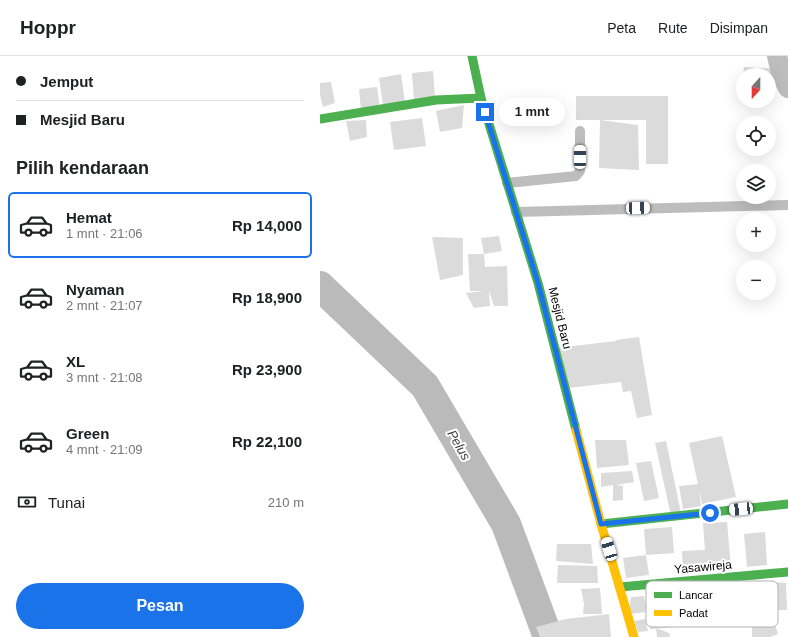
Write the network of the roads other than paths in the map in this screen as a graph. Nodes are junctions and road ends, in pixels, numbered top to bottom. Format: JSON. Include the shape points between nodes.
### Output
{"nodes":[{"id":1,"x":472,"y":56,"type":"edge"},
{"id":2,"x":777,"y":56,"type":"edge"},
{"id":3,"x":788,"y":88,"type":"edge"},
{"id":4,"x":481,"y":98,"type":"junction"},
{"id":5,"x":320,"y":118,"type":"edge"},
{"id":6,"x":580,"y":131,"type":"dead end"},
{"id":7,"x":507,"y":183,"type":"junction"},
{"id":8,"x":788,"y":205,"type":"edge"},
{"id":9,"x":516,"y":212,"type":"junction"},
{"id":10,"x":788,"y":504,"type":"edge"},
{"id":11,"x":601,"y":524,"type":"junction"},
{"id":12,"x":788,"y":572,"type":"edge"},
{"id":13,"x":687,"y":581,"type":"edge"},
{"id":14,"x":646,"y":585,"type":"edge"},
{"id":15,"x":620,"y":587,"type":"junction"},
{"id":16,"x":634,"y":637,"type":"edge"}],
"edges":[{"from":1,"to":4,"type":"street","name":"Mesjid Baru"},
{"from":2,"to":3,"type":"street"},
{"from":4,"to":5,"type":"street","via":[[436,100]]},
{"from":4,"to":7,"type":"street","name":"Mesjid Baru"},
{"from":6,"to":7,"type":"lane","via":[[580,171],[576,176]]},
{"from":7,"to":9,"type":"street","name":"Mesjid Baru"},
{"from":8,"to":9,"type":"lane"},
{"from":9,"to":11,"type":"street","name":"Mesjid Baru","via":[[538,283]]},
{"from":10,"to":11,"type":"street"},
{"from":11,"to":15,"type":"street","name":"Mesjid Baru"},
{"from":12,"to":13,"type":"street","name":"Yasawireja"},
{"from":14,"to":15,"type":"street","name":"Yasawireja"},
{"from":15,"to":16,"type":"street","name":"Mesjid Baru"}]}
